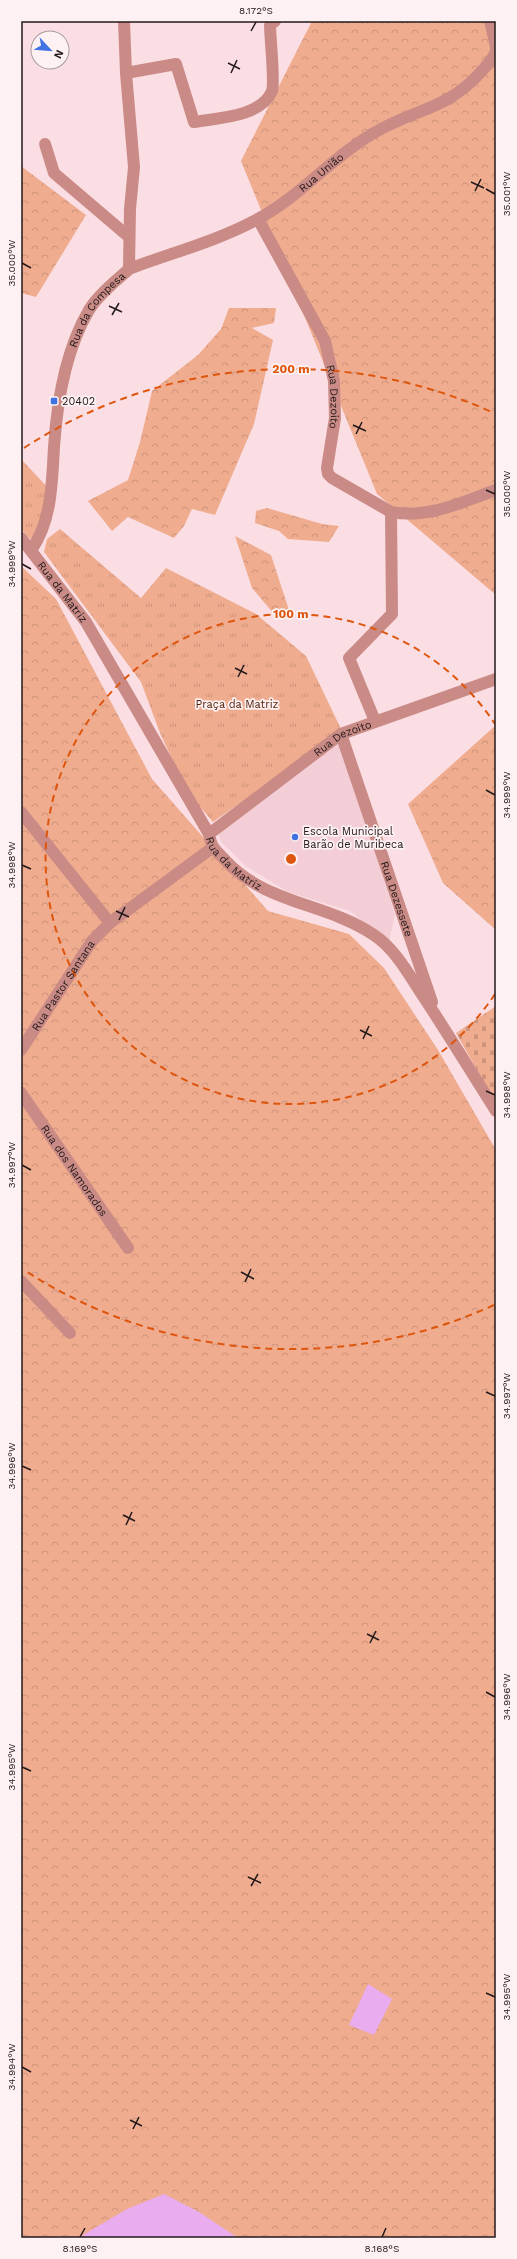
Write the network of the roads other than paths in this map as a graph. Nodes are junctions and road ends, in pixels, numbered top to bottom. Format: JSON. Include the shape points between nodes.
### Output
{"nodes":[{"id":1,"x":124,"y":21,"type":"edge"},
{"id":2,"x":275,"y":21,"type":"edge"},
{"id":3,"x":490,"y":21,"type":"edge"},
{"id":4,"x":496,"y":47,"type":"edge"},
{"id":5,"x":496,"y":51,"type":"edge"},
{"id":6,"x":126,"y":73,"type":"junction"},
{"id":7,"x":45,"y":144,"type":"dead end"},
{"id":8,"x":258,"y":219,"type":"junction"},
{"id":9,"x":129,"y":237,"type":"junction"},
{"id":10,"x":129,"y":269,"type":"junction"},
{"id":11,"x":496,"y":490,"type":"edge"},
{"id":12,"x":391,"y":512,"type":"junction"},
{"id":13,"x":21,"y":538,"type":"edge"},
{"id":14,"x":32,"y":550,"type":"junction"},
{"id":15,"x":496,"y":679,"type":"edge"},
{"id":16,"x":375,"y":722,"type":"junction"},
{"id":17,"x":341,"y":734,"type":"junction"},
{"id":18,"x":21,"y":812,"type":"edge"},
{"id":19,"x":209,"y":834,"type":"junction"},
{"id":20,"x":212,"y":848,"type":"junction"},
{"id":21,"x":110,"y":924,"type":"junction"},
{"id":22,"x":437,"y":1018,"type":"junction"},
{"id":23,"x":21,"y":1050,"type":"edge"},
{"id":24,"x":21,"y":1093,"type":"edge"},
{"id":25,"x":496,"y":1112,"type":"edge"},
{"id":26,"x":128,"y":1248,"type":"dead end"},
{"id":27,"x":21,"y":1281,"type":"edge"},
{"id":28,"x":70,"y":1333,"type":"dead end"}],
"edges":[{"from":1,"to":6,"type":"street","name":"Rua da Compesa"},
{"from":2,"to":6,"type":"street","via":[[270,25],[272,90],[262,105],[237,114],[194,122],[176,64]]},
{"from":3,"to":4,"type":"street"},
{"from":5,"to":8,"type":"street","name":"Rua União","via":[[491,61],[472,82],[453,98],[381,129],[338,156]]},
{"from":6,"to":9,"type":"street","name":"Rua da Compesa","via":[[134,167]]},
{"from":7,"to":9,"type":"street","via":[[54,173]]},
{"from":8,"to":10,"type":"street","name":"Rua União"},
{"from":8,"to":12,"type":"street","name":"Rua Dezoito","via":[[325,341],[334,381],[336,418],[328,456],[328,474],[337,482]]},
{"from":9,"to":10,"type":"street","name":"Rua da Compesa"},
{"from":10,"to":14,"type":"street","name":"Rua da Compesa","via":[[100,296],[77,334],[63,382],[54,440],[51,494],[45,521]]},
{"from":11,"to":12,"type":"street","name":"Rua Dezoito","via":[[437,511],[415,514]]},
{"from":12,"to":16,"type":"street","via":[[392,614],[350,658]]},
{"from":13,"to":14,"type":"street","name":"Rua da Matriz"},
{"from":14,"to":19,"type":"street","name":"Rua da Matriz","via":[[86,622]]},
{"from":15,"to":16,"type":"street","name":"Rua Dezoito"},
{"from":16,"to":17,"type":"street","name":"Rua Dezoito"},
{"from":17,"to":19,"type":"street","name":"Rua Dezoito"},
{"from":17,"to":22,"type":"street","name":"Rua Dezessete"},
{"from":18,"to":21,"type":"street"},
{"from":19,"to":20,"type":"street","name":"Rua da Matriz"},
{"from":20,"to":21,"type":"street","name":"Rua Pastor Santana"},
{"from":20,"to":22,"type":"street","name":"Rua da Matriz","via":[[243,878],[273,894],[327,911],[374,935],[390,948]]},
{"from":21,"to":23,"type":"street","name":"Rua Pastor Santana","via":[[92,941]]},
{"from":22,"to":25,"type":"street","name":"Rua da Matriz"},
{"from":24,"to":26,"type":"street","name":"Rua dos Namorados"},
{"from":27,"to":28,"type":"street"}]}
